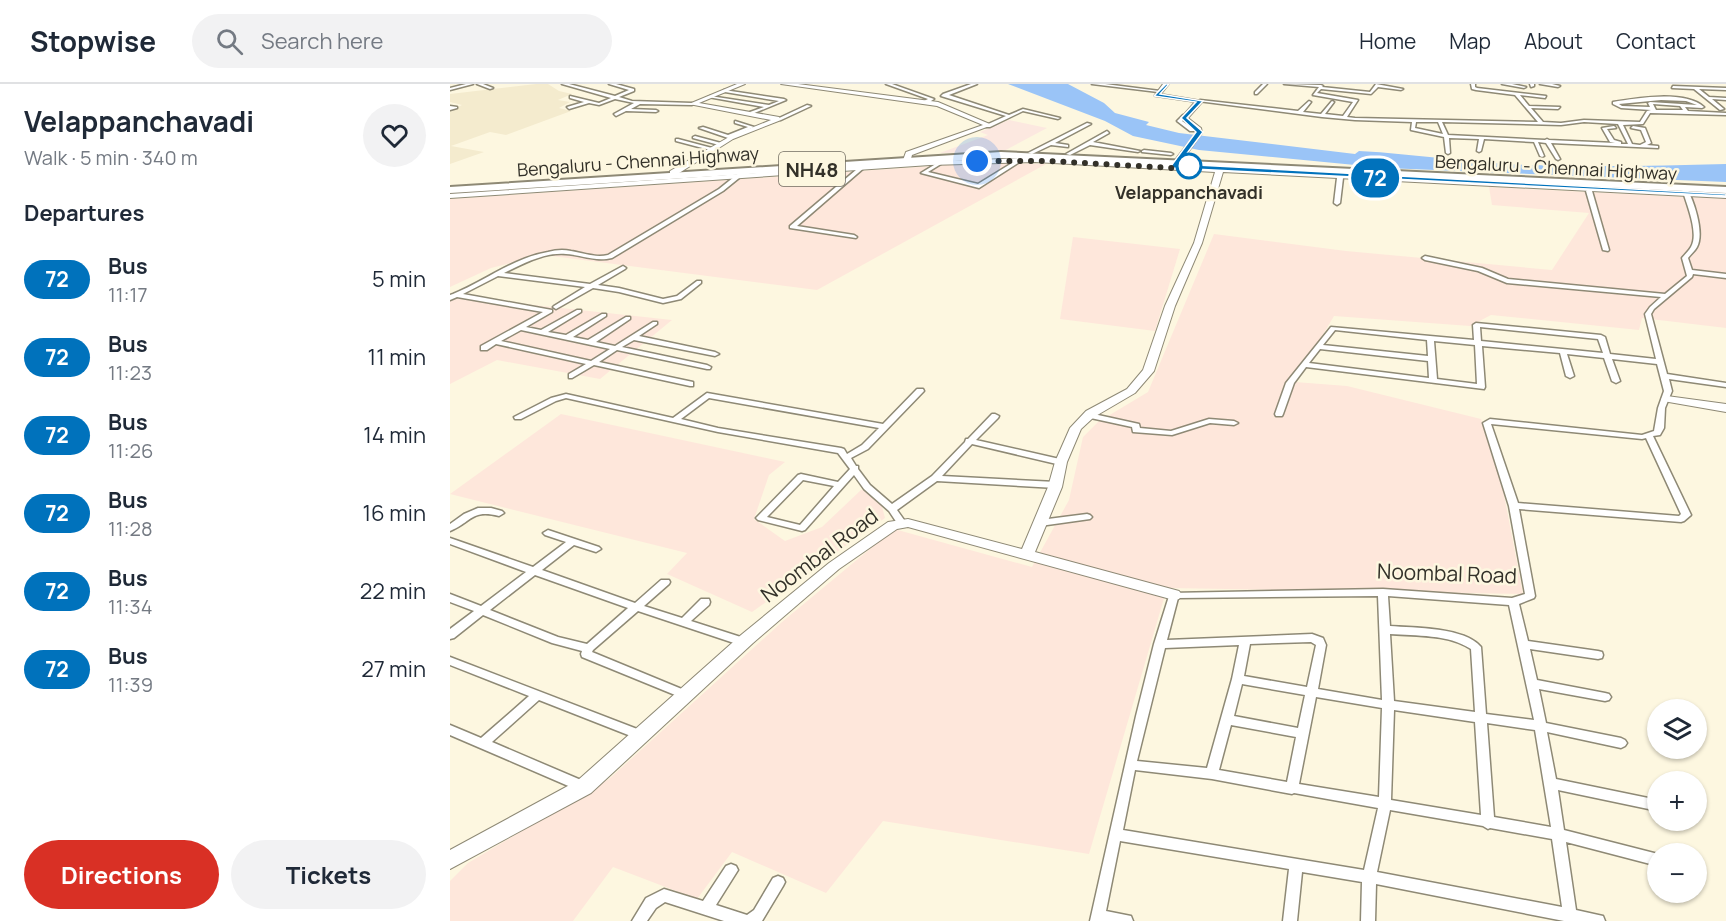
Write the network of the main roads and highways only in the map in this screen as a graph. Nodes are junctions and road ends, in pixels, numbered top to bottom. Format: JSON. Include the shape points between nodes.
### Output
{"nodes":[{"id":1,"x":1176,"y":159,"type":"junction"},
{"id":2,"x":905,"y":161,"type":"junction"},
{"id":3,"x":1440,"y":181,"type":"junction"},
{"id":4,"x":1559,"y":181,"type":"road end"},
{"id":5,"x":1544,"y":183,"type":"junction"},
{"id":6,"x":1598,"y":183,"type":"road end"},
{"id":7,"x":1458,"y":184,"type":"road end"},
{"id":8,"x":1492,"y":184,"type":"junction"},
{"id":9,"x":1479,"y":186,"type":"road end"},
{"id":10,"x":1620,"y":187,"type":"junction"},
{"id":11,"x":450,"y":191,"type":"edge"},
{"id":12,"x":1686,"y":191,"type":"junction"},
{"id":13,"x":1726,"y":192,"type":"edge"}],
"edges":[{"from":1,"to":2,"type":"highway","name":"Bengaluru - Chennai Highway","number":"NH48","via":[[1028,155]]},
{"from":1,"to":3,"type":"highway","name":"Bengaluru - Chennai Highway","number":"NH48","via":[[1219,170]]},
{"from":1,"to":5,"type":"highway","name":"Bengaluru - Chennai Highway","number":"NH48"},
{"from":2,"to":11,"type":"highway","name":"Bengaluru - Chennai Highway","number":"NH48"},
{"from":2,"to":11,"type":"highway","name":"Bengaluru - Chennai Highway","number":"NH48","via":[[862,167]]},
{"from":3,"to":7,"type":"highway"},
{"from":3,"to":8,"type":"highway","name":"Bengaluru - Chennai Highway","number":"NH48"},
{"from":4,"to":5,"type":"highway"},
{"from":5,"to":10,"type":"highway","name":"Bengaluru - Chennai Highway","number":"NH48"},
{"from":6,"to":10,"type":"highway"},
{"from":8,"to":9,"type":"highway"},
{"from":8,"to":12,"type":"highway","name":"Bengaluru - Chennai Highway","number":"NH48"},
{"from":10,"to":12,"type":"highway","name":"Bengaluru - Chennai Highway","number":"NH48"},
{"from":12,"to":13,"type":"highway","name":"Bengaluru - Chennai Highway","number":"NH48"}]}
